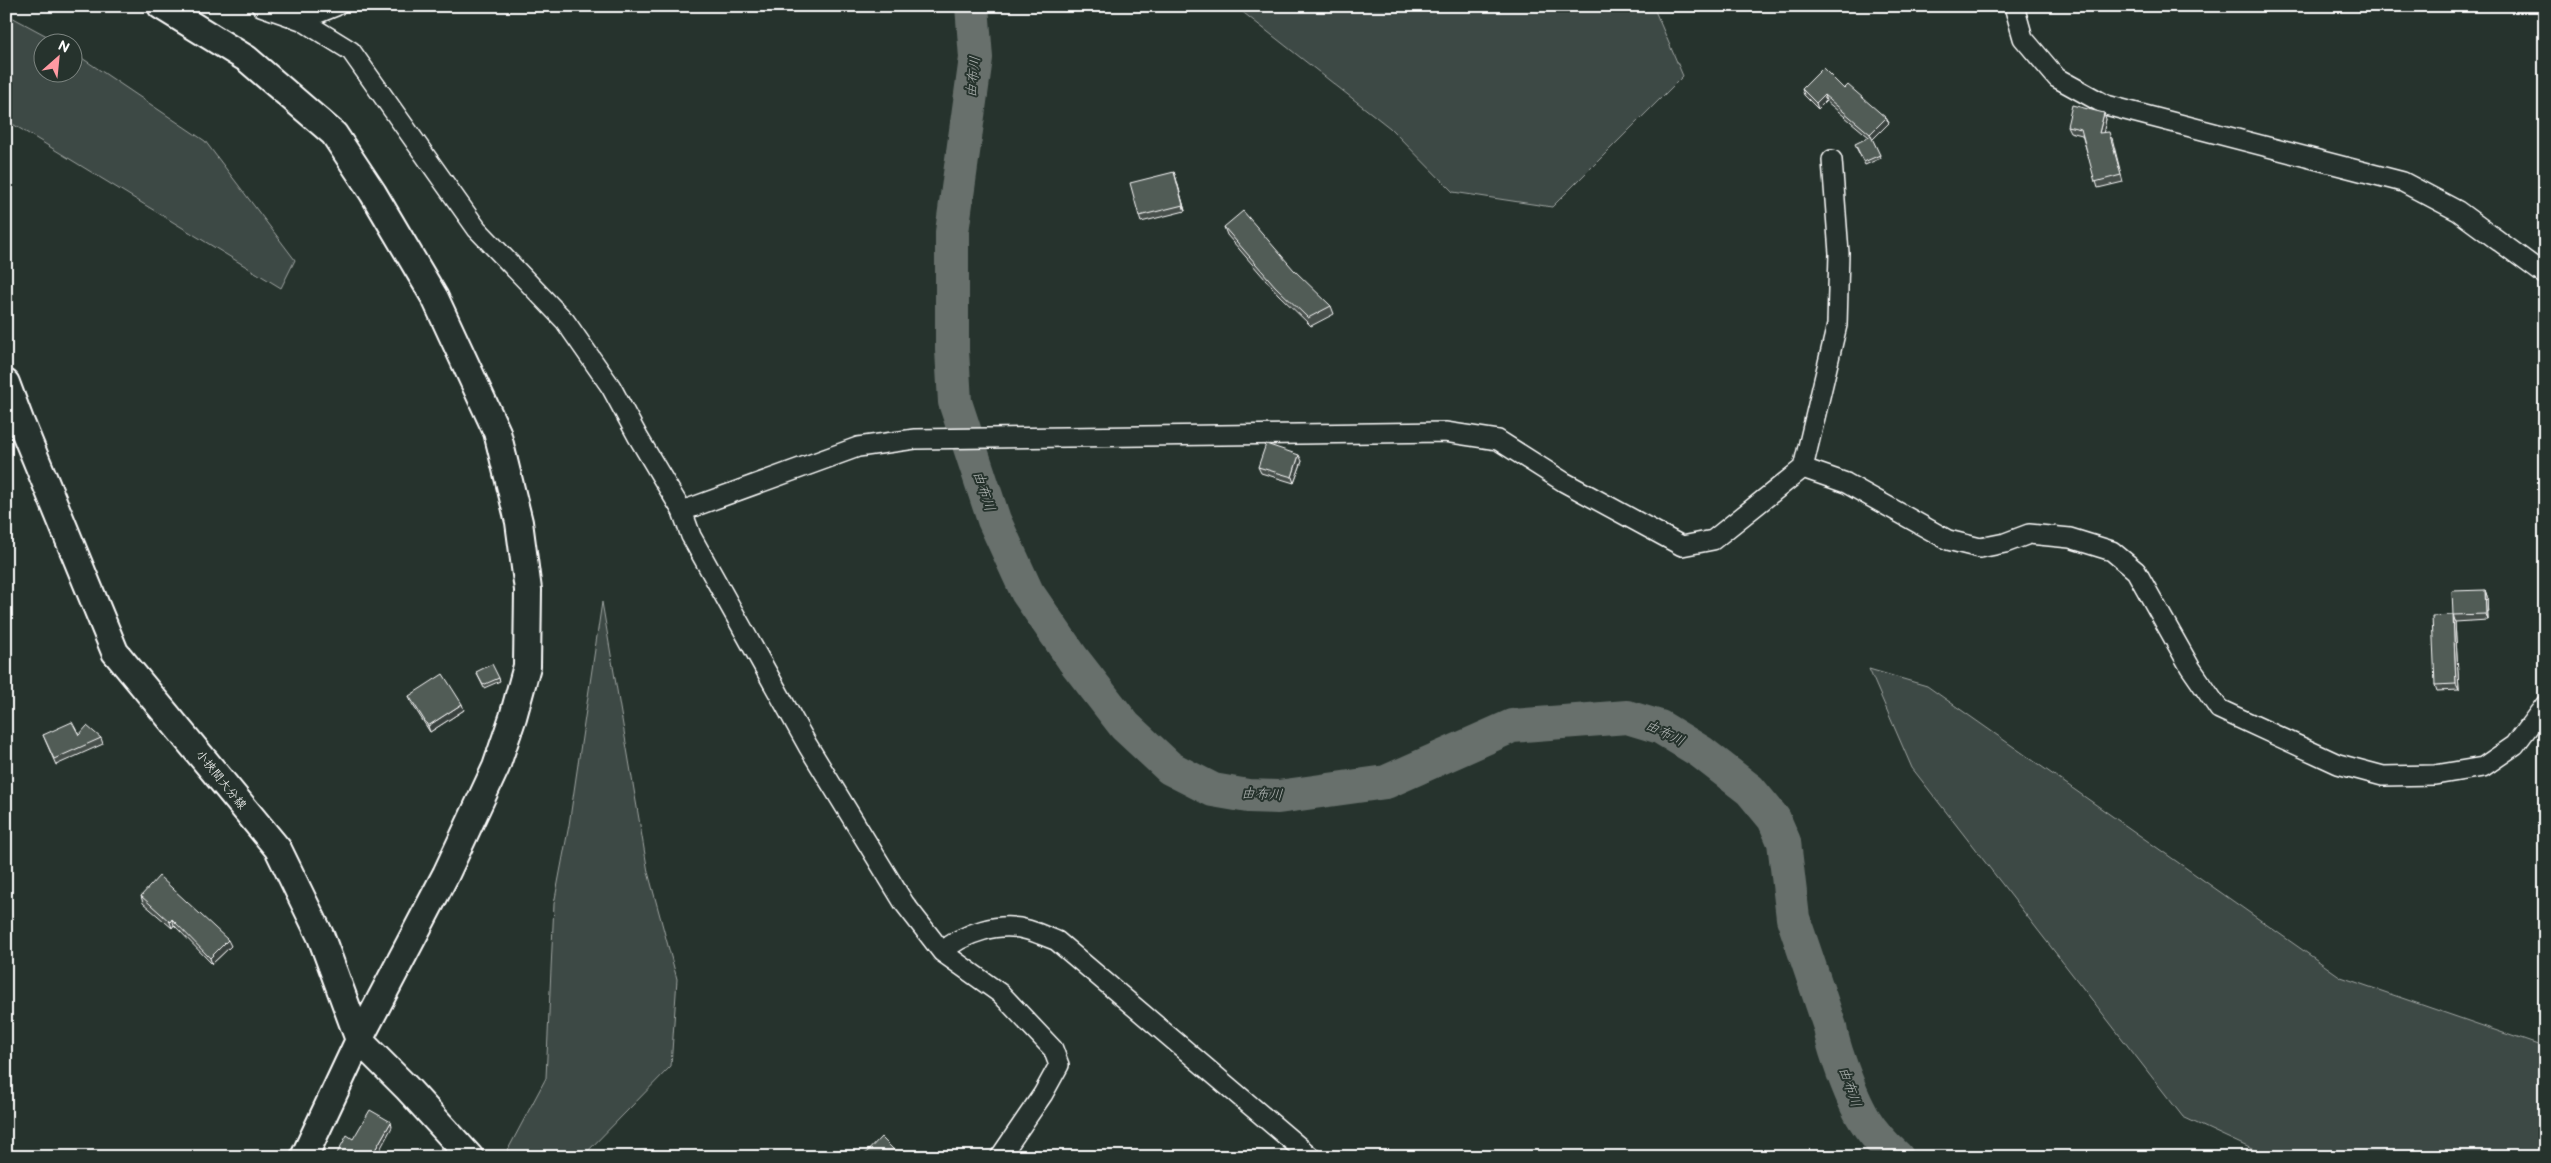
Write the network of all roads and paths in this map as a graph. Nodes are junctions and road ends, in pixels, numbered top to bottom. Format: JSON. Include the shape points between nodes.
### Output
{"nodes":[{"id":1,"x":161,"y":6,"type":"edge"},
{"id":2,"x":261,"y":6,"type":"edge"},
{"id":3,"x":336,"y":6,"type":"edge"},
{"id":4,"x":2014,"y":6,"type":"edge"},
{"id":5,"x":301,"y":20,"type":"junction"},
{"id":6,"x":1832,"y":160,"type":"dead end"},
{"id":7,"x":2545,"y":275,"type":"edge"},
{"id":8,"x":6,"y":382,"type":"edge"},
{"id":9,"x":1802,"y":468,"type":"junction"},
{"id":10,"x":682,"y":511,"type":"junction"},
{"id":11,"x":2541,"y":716,"type":"edge"},
{"id":12,"x":942,"y":952,"type":"junction"},
{"id":13,"x":359,"y":1040,"type":"junction"},
{"id":14,"x":304,"y":1157,"type":"edge"},
{"id":15,"x":470,"y":1157,"type":"edge"},
{"id":16,"x":1000,"y":1157,"type":"edge"},
{"id":17,"x":1311,"y":1157,"type":"edge"}],
"edges":[{"from":1,"to":13,"type":"street","via":[[247,59],[334,134],[435,298],[497,432],[519,522],[528,590],[527,666],[513,716],[496,767],[446,874]]},
{"from":2,"to":5,"type":"street"},
{"from":3,"to":5,"type":"street"},
{"from":4,"to":7,"type":"street","via":[[2023,38],[2057,78],[2106,105],[2403,182],[2458,211]]},
{"from":5,"to":10,"type":"street","via":[[352,52],[477,229],[564,321],[611,387]]},
{"from":6,"to":9,"type":"street","via":[[1839,253],[1837,325]]},
{"from":8,"to":13,"type":"street","name":"小挾間大分線","via":[[115,652],[278,848],[321,937]]},
{"from":9,"to":10,"type":"street","via":[[1714,540],[1682,546],[1572,486],[1498,440],[1444,432],[915,439],[858,448]]},
{"from":9,"to":11,"type":"street","via":[[1846,483],[1948,540],[1980,548],[2029,534],[2070,538],[2112,551],[2136,571],[2190,667],[2218,709],[2338,764],[2383,776],[2435,775],[2484,767],[2515,745]]},
{"from":10,"to":12,"type":"street","via":[[691,536],[808,746],[904,903]]},
{"from":12,"to":16,"type":"street","via":[[1001,994],[1053,1049],[1059,1065]]},
{"from":12,"to":17,"type":"street","via":[[951,943],[991,927],[1026,929],[1057,941]]},
{"from":13,"to":14,"type":"street"},
{"from":13,"to":15,"type":"street","name":"小挾間大分線"}]}
